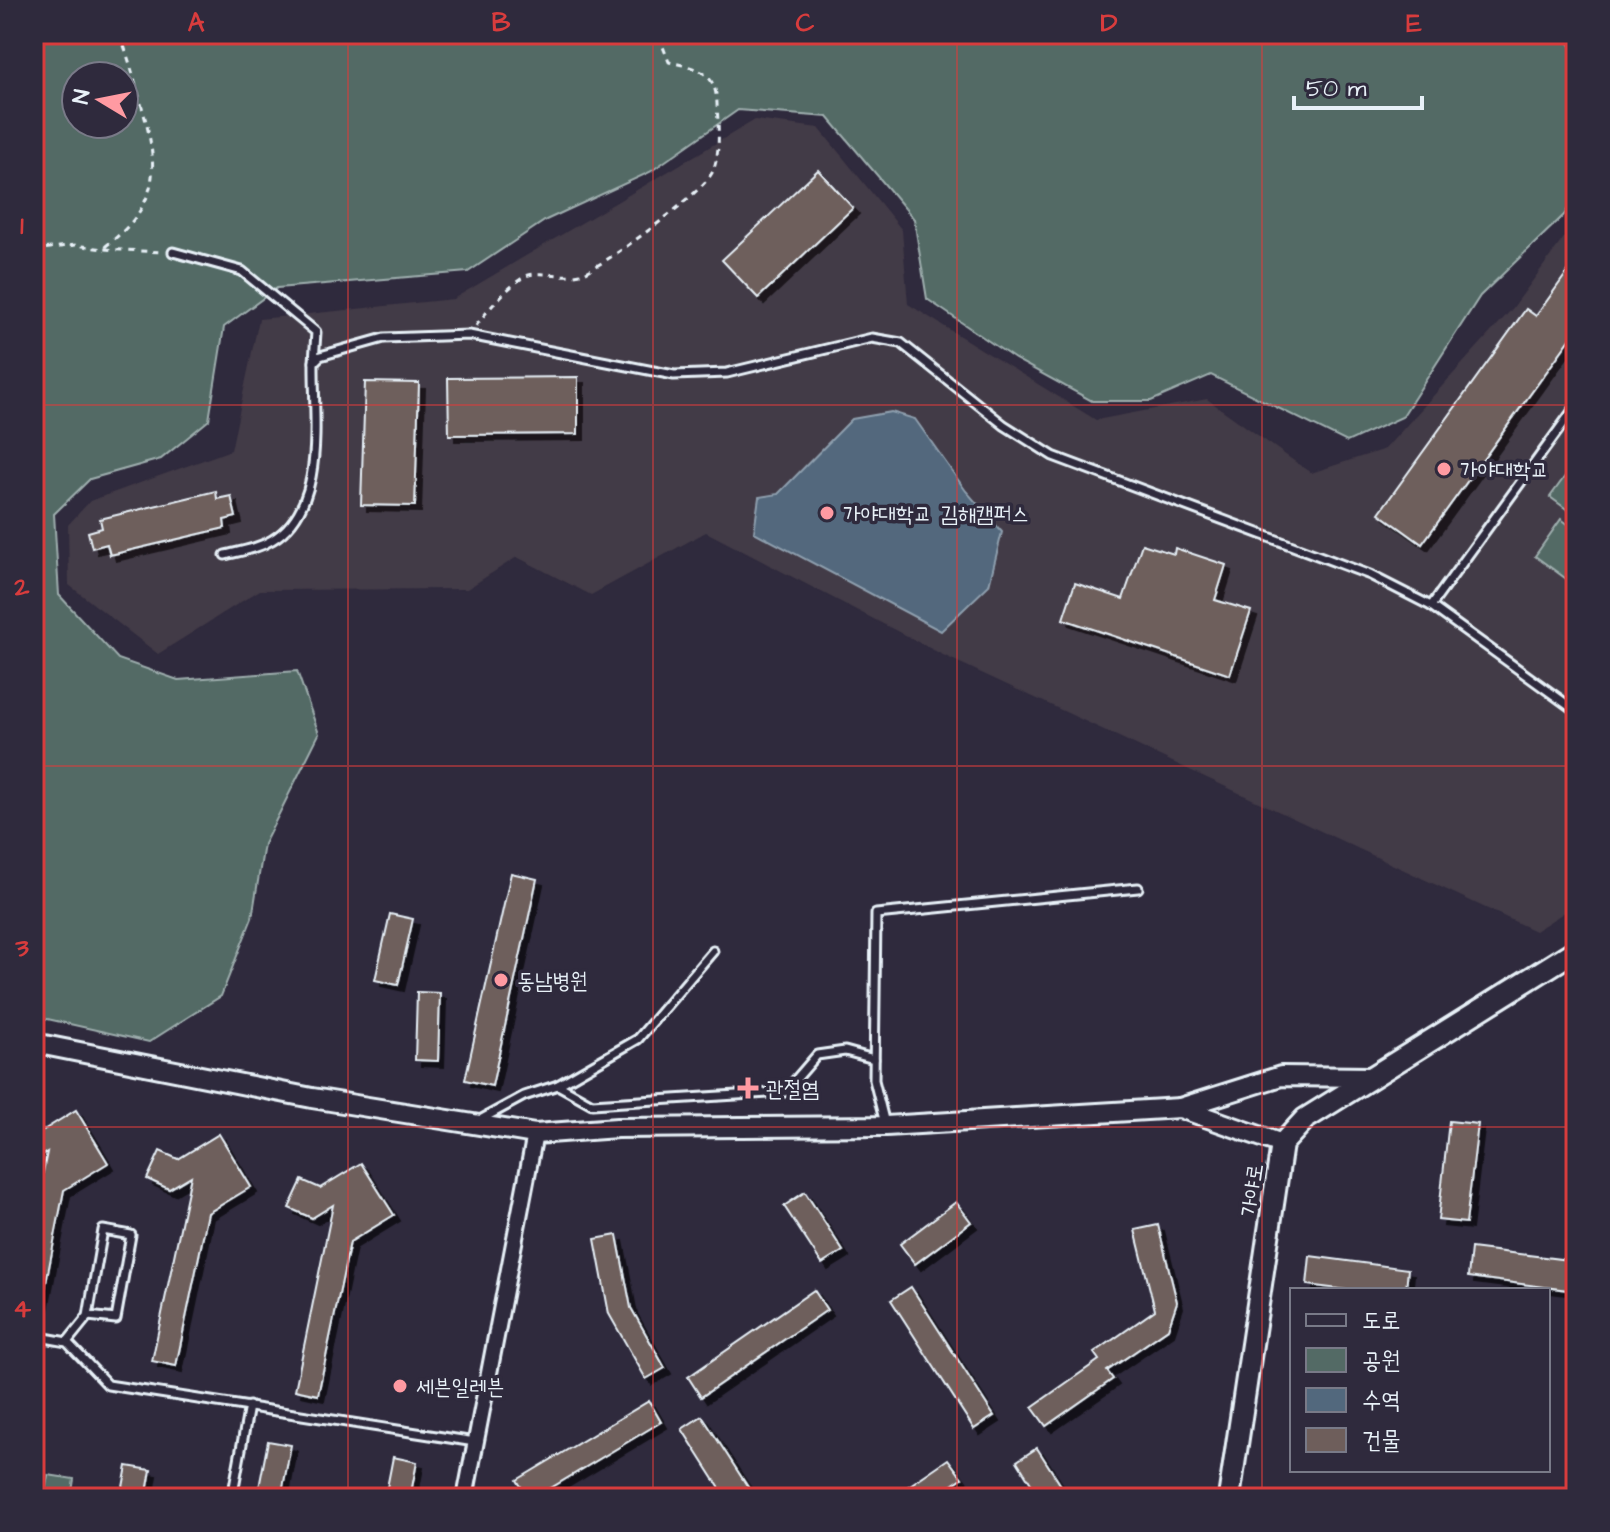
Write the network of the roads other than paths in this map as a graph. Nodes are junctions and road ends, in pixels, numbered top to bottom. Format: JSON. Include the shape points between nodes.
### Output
{"nodes":[{"id":1,"x":173,"y":252,"type":"road end"},
{"id":2,"x":314,"y":362,"type":"junction"},
{"id":3,"x":1576,"y":406,"type":"edge"},
{"id":4,"x":225,"y":555,"type":"dead end"},
{"id":5,"x":1431,"y":606,"type":"junction"},
{"id":6,"x":1576,"y":711,"type":"edge"},
{"id":7,"x":1138,"y":888,"type":"dead end"},
{"id":8,"x":1576,"y":950,"type":"edge"},
{"id":9,"x":713,"y":951,"type":"dead end"},
{"id":10,"x":34,"y":1043,"type":"edge"},
{"id":11,"x":874,"y":1059,"type":"junction"},
{"id":12,"x":1371,"y":1077,"type":"junction"},
{"id":13,"x":558,"y":1085,"type":"junction"},
{"id":14,"x":1180,"y":1108,"type":"junction"},
{"id":15,"x":472,"y":1124,"type":"junction"},
{"id":16,"x":886,"y":1126,"type":"junction"},
{"id":17,"x":535,"y":1134,"type":"junction"},
{"id":18,"x":1282,"y":1144,"type":"junction"},
{"id":19,"x":88,"y":1316,"type":"junction"},
{"id":20,"x":34,"y":1336,"type":"edge"},
{"id":21,"x":67,"y":1342,"type":"junction"},
{"id":22,"x":249,"y":1406,"type":"junction"},
{"id":23,"x":475,"y":1442,"type":"junction"},
{"id":24,"x":232,"y":1498,"type":"edge"},
{"id":25,"x":465,"y":1498,"type":"edge"},
{"id":26,"x":1229,"y":1498,"type":"edge"}],
"edges":[{"from":1,"to":2,"type":"lane","via":[[242,271],[316,332]]},
{"from":2,"to":4,"type":"lane","via":[[311,473],[300,510],[274,539]]},
{"from":2,"to":5,"type":"lane","via":[[384,338],[469,335],[705,377],[872,338],[901,343],[1004,425],[1053,456],[1370,575]]},
{"from":3,"to":5,"type":"lane"},
{"from":5,"to":6,"type":"lane"},
{"from":7,"to":11,"type":"lane","via":[[876,914]]},
{"from":8,"to":12,"type":"main road","name":"가야로"},
{"from":9,"to":13,"type":"lane","via":[[638,1039]]},
{"from":10,"to":15,"type":"street"},
{"from":11,"to":13,"type":"lane","via":[[845,1051],[817,1055],[785,1092],[707,1100],[592,1104]]},
{"from":11,"to":16,"type":"lane"},
{"from":12,"to":14,"type":"street","via":[[1281,1076]]},
{"from":12,"to":18,"type":"main road","name":"가야로","via":[[1305,1119]]},
{"from":13,"to":15,"type":"lane","via":[[524,1096]]},
{"from":14,"to":16,"type":"street"},
{"from":14,"to":18,"type":"street"},
{"from":15,"to":17,"type":"street"},
{"from":16,"to":17,"type":"street","via":[[617,1128]]},
{"from":17,"to":23,"type":"street"},
{"from":18,"to":26,"type":"main road","name":"가야로"},
{"from":19,"to":19,"type":"lane","via":[[103,1230],[131,1235],[116,1319]]},
{"from":19,"to":21,"type":"lane"},
{"from":20,"to":21,"type":"lane"},
{"from":21,"to":22,"type":"lane","via":[[108,1385]]},
{"from":22,"to":23,"type":"lane"},
{"from":22,"to":24,"type":"lane"},
{"from":23,"to":25,"type":"street"}]}
